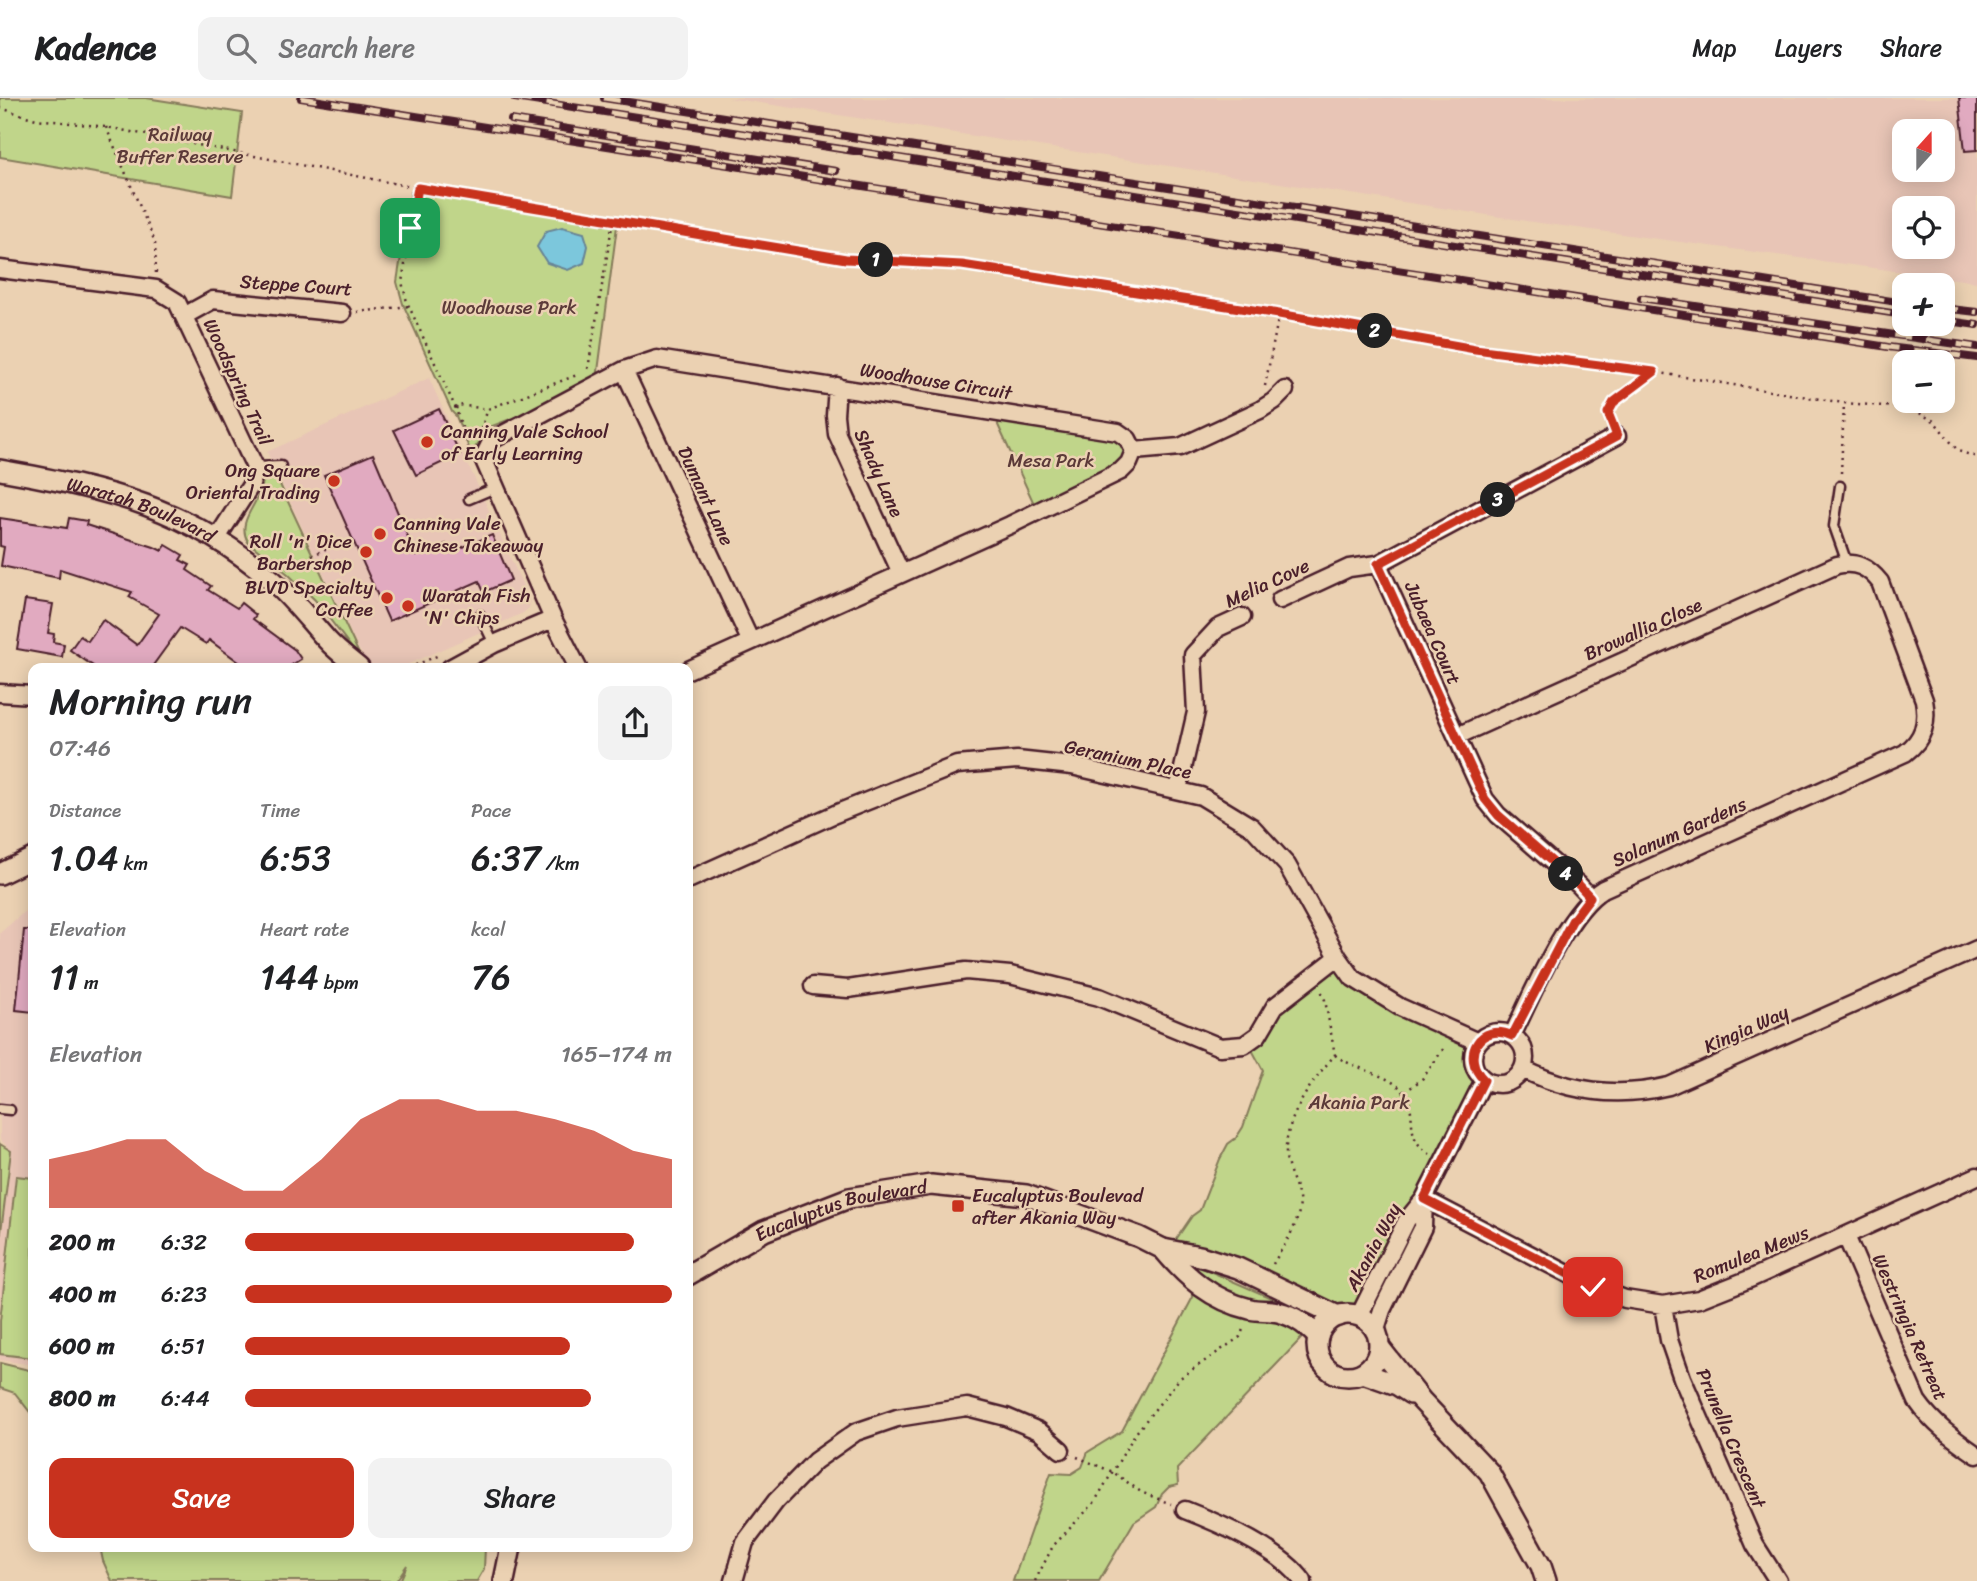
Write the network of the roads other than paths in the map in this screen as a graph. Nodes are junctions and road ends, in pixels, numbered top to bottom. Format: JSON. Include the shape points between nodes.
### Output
{"nodes":[{"id":1,"x":0,"y":269,"type":"edge"},
{"id":2,"x":342,"y":313,"type":"road end"},
{"id":3,"x":184,"y":316,"type":"junction"},
{"id":4,"x":624,"y":370,"type":"junction"},
{"id":5,"x":836,"y":386,"type":"junction"},
{"id":6,"x":1285,"y":390,"type":"dead end"},
{"id":7,"x":1617,"y":436,"type":"road end"},
{"id":8,"x":1134,"y":452,"type":"junction"},
{"id":9,"x":281,"y":466,"type":"dead end"},
{"id":10,"x":255,"y":467,"type":"junction"},
{"id":11,"x":0,"y":470,"type":"edge"},
{"id":12,"x":1840,"y":486,"type":"road end"},
{"id":13,"x":495,"y":488,"type":"junction"},
{"id":14,"x":469,"y":499,"type":"dead end"},
{"id":15,"x":217,"y":538,"type":"junction"},
{"id":16,"x":1847,"y":563,"type":"junction"},
{"id":17,"x":1378,"y":564,"type":"junction"},
{"id":18,"x":901,"y":573,"type":"junction"},
{"id":19,"x":1280,"y":600,"type":"dead end"},
{"id":20,"x":480,"y":615,"type":"dead end"},
{"id":21,"x":1241,"y":617,"type":"dead end"},
{"id":22,"x":553,"y":619,"type":"junction"},
{"id":23,"x":327,"y":640,"type":"junction"},
{"id":24,"x":750,"y":640,"type":"junction"},
{"id":25,"x":494,"y":644,"type":"junction"},
{"id":26,"x":336,"y":663,"type":"edge"},
{"id":27,"x":353,"y":663,"type":"edge"},
{"id":28,"x":459,"y":663,"type":"edge"},
{"id":29,"x":575,"y":663,"type":"edge"},
{"id":30,"x":693,"y":668,"type":"edge"},
{"id":31,"x":0,"y":693,"type":"edge"},
{"id":32,"x":28,"y":695,"type":"edge"},
{"id":33,"x":1457,"y":736,"type":"junction"},
{"id":34,"x":1178,"y":790,"type":"junction"},
{"id":35,"x":28,"y":860,"type":"edge"},
{"id":36,"x":0,"y":874,"type":"edge"},
{"id":37,"x":693,"y":878,"type":"edge"},
{"id":38,"x":1590,"y":897,"type":"junction"},
{"id":39,"x":1977,"y":949,"type":"edge"},
{"id":40,"x":1338,"y":957,"type":"junction"},
{"id":41,"x":813,"y":986,"type":"dead end"},
{"id":42,"x":1512,"y":1036,"type":"junction"},
{"id":43,"x":1478,"y":1042,"type":"junction"},
{"id":44,"x":1523,"y":1069,"type":"junction"},
{"id":45,"x":1484,"y":1080,"type":"junction"},
{"id":46,"x":0,"y":1109,"type":"edge"},
{"id":47,"x":10,"y":1110,"type":"dead end"},
{"id":48,"x":1977,"y":1176,"type":"edge"},
{"id":49,"x":1424,"y":1199,"type":"junction"},
{"id":50,"x":1846,"y":1236,"type":"junction"},
{"id":51,"x":1164,"y":1249,"type":"junction"},
{"id":52,"x":693,"y":1272,"type":"edge"},
{"id":53,"x":1662,"y":1305,"type":"junction"},
{"id":54,"x":1338,"y":1316,"type":"junction"},
{"id":55,"x":1360,"y":1316,"type":"junction"},
{"id":56,"x":1376,"y":1329,"type":"junction"},
{"id":57,"x":1318,"y":1337,"type":"junction"},
{"id":58,"x":1380,"y":1348,"type":"junction"},
{"id":59,"x":1363,"y":1373,"type":"junction"},
{"id":60,"x":1421,"y":1400,"type":"junction"},
{"id":61,"x":1061,"y":1450,"type":"road end"},
{"id":62,"x":1977,"y":1455,"type":"edge"},
{"id":63,"x":1185,"y":1510,"type":"road end"},
{"id":64,"x":510,"y":1552,"type":"edge"},
{"id":65,"x":504,"y":1581,"type":"edge"},
{"id":66,"x":734,"y":1581,"type":"edge"},
{"id":67,"x":1303,"y":1581,"type":"edge"},
{"id":68,"x":1546,"y":1581,"type":"edge"},
{"id":69,"x":1778,"y":1581,"type":"edge"}],
"edges":[{"from":1,"to":3,"type":"street","name":"Woodspring Trail","via":[[156,289],[177,302]]},
{"from":2,"to":3,"type":"street","name":"Steppe Court","via":[[214,300]]},
{"from":3,"to":10,"type":"street","name":"Woodspring Trail"},
{"from":4,"to":5,"type":"street","name":"Woodhouse Circuit","via":[[657,359]]},
{"from":4,"to":13,"type":"street","name":"Woodhouse Circuit","via":[[492,440],[483,458]]},
{"from":4,"to":24,"type":"street","name":"Dumant Lane"},
{"from":5,"to":8,"type":"street","name":"Woodhouse Circuit","via":[[1118,432]]},
{"from":5,"to":18,"type":"street","name":"Shady Lane","via":[[837,434]]},
{"from":6,"to":8,"type":"street","via":[[1260,410],[1180,447]]},
{"from":7,"to":17,"type":"street"},
{"from":8,"to":18,"type":"street","via":[[1121,471]]},
{"from":9,"to":10,"type":"lane"},
{"from":10,"to":15,"type":"street","name":"Woodspring Trail","via":[[251,485]]},
{"from":11,"to":15,"type":"street","name":"Waratah Boulevard","via":[[119,495],[166,511]]},
{"from":12,"to":16,"type":"lane","via":[[1833,526]]},
{"from":13,"to":14,"type":"lane"},
{"from":13,"to":22,"type":"street","name":"Woodhouse Circuit"},
{"from":15,"to":23,"type":"street","name":"Waratah Boulevard","via":[[274,582]]},
{"from":16,"to":33,"type":"street","name":"Browallia Close"},
{"from":16,"to":38,"type":"street","name":"Solanum Gardens","via":[[1867,568],[1881,582],[1924,700],[1920,739],[1905,753]]},
{"from":17,"to":19,"type":"street","name":"Melia Cove","via":[[1349,568]]},
{"from":17,"to":33,"type":"street","name":"Jubaea Court"},
{"from":18,"to":24,"type":"street"},
{"from":20,"to":25,"type":"lane"},
{"from":21,"to":34,"type":"street","name":"Melia Cove","via":[[1218,628],[1193,655],[1196,712]]},
{"from":22,"to":25,"type":"street"},
{"from":22,"to":29,"type":"street","name":"Woodhouse Circuit"},
{"from":23,"to":26,"type":"street","name":"Waratah Boulevard"},
{"from":23,"to":27,"type":"street","name":"Waratah Boulevard"},
{"from":24,"to":30,"type":"street"},
{"from":25,"to":28,"type":"street"},
{"from":31,"to":32,"type":"street"},
{"from":33,"to":38,"type":"street","name":"Jubaea Court","via":[[1485,799],[1498,815]]},
{"from":34,"to":37,"type":"street","name":"Geranium Place","via":[[1072,766],[1017,760],[957,765]]},
{"from":34,"to":40,"type":"street","name":"Geranium Place","via":[[1201,796],[1252,827],[1287,864]]},
{"from":35,"to":36,"type":"street"},
{"from":38,"to":42,"type":"street","name":"Solanum Gardens","via":[[1572,921]]},
{"from":39,"to":44,"type":"street","name":"Kingia Way","via":[[1669,1086],[1646,1092],[1587,1091]]},
{"from":40,"to":41,"type":"street","via":[[1275,1006],[1258,1035],[1244,1045],[1220,1047],[1099,997],[1010,975],[966,971],[848,989]]},
{"from":40,"to":43,"type":"street","name":"Geranium Place","via":[[1353,978],[1399,1007]]},
{"from":42,"to":43,"type":"street","via":[[1490,1033]]},
{"from":42,"to":44,"type":"street","via":[[1524,1050]]},
{"from":43,"to":45,"type":"street","via":[[1473,1066]]},
{"from":44,"to":45,"type":"street","via":[[1507,1083]]},
{"from":45,"to":49,"type":"street","name":"Akania Way"},
{"from":46,"to":47,"type":"lane"},
{"from":48,"to":50,"type":"street","name":"Romulea Mews"},
{"from":49,"to":53,"type":"street","name":"Romulea Mews","via":[[1593,1287]]},
{"from":49,"to":55,"type":"street","name":"Akania Way","via":[[1407,1220]]},
{"from":49,"to":56,"type":"street","name":"Akania Way","via":[[1423,1227]]},
{"from":50,"to":53,"type":"street","name":"Romulea Mews","via":[[1699,1299]]},
{"from":50,"to":62,"type":"street","name":"Westringia Retreat","via":[[1917,1401],[1936,1424]]},
{"from":51,"to":52,"type":"street","name":"Eucalyptus Boulevard","via":[[1026,1195],[931,1185],[849,1198],[764,1231]]},
{"from":51,"to":54,"type":"street","name":"Eucalyptus Boulevard","via":[[1238,1268]]},
{"from":51,"to":57,"type":"street","name":"Eucalyptus Boulevard","via":[[1209,1294],[1251,1310],[1293,1317]]},
{"from":53,"to":69,"type":"street","name":"Prunella Crescent","via":[[1682,1378],[1755,1545]]},
{"from":54,"to":55,"type":"street","name":"Eucalyptus Boulevard"},
{"from":54,"to":57,"type":"street"},
{"from":55,"to":56,"type":"street"},
{"from":56,"to":58,"type":"street"},
{"from":57,"to":59,"type":"street","via":[[1317,1347],[1326,1367],[1345,1377]]},
{"from":58,"to":59,"type":"street"},
{"from":58,"to":60,"type":"street"},
{"from":59,"to":60,"type":"street"},
{"from":60,"to":68,"type":"street","via":[[1489,1472]]},
{"from":61,"to":66,"type":"street","via":[[1039,1431],[967,1407],[897,1418],[856,1432],[815,1461],[776,1501],[745,1542]]},
{"from":63,"to":67,"type":"street","via":[[1227,1527],[1269,1552]]},
{"from":64,"to":65,"type":"street"}]}
